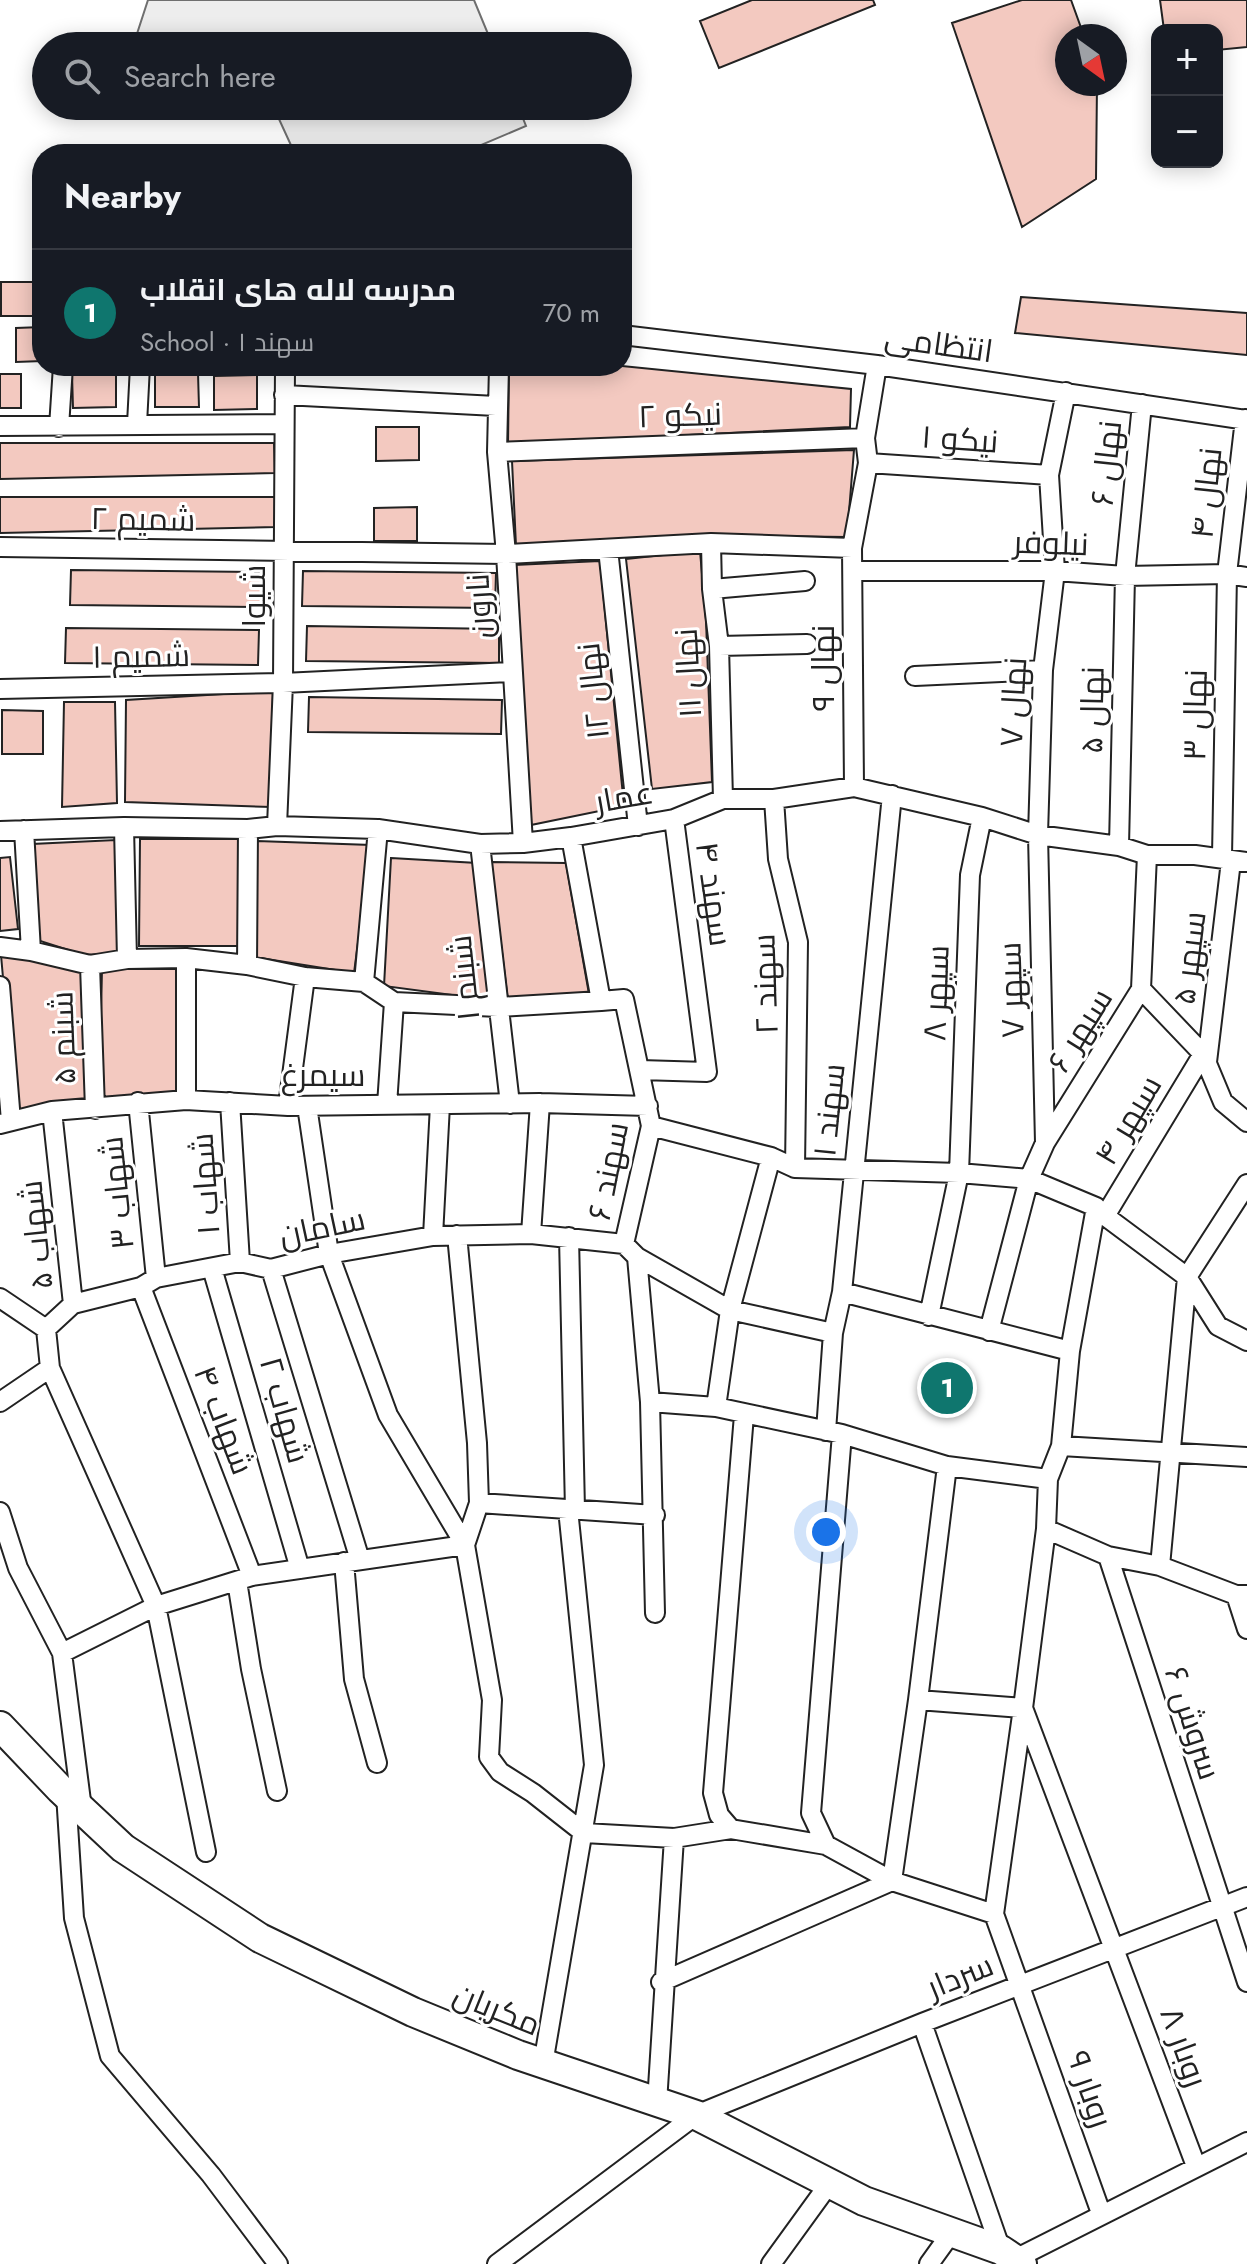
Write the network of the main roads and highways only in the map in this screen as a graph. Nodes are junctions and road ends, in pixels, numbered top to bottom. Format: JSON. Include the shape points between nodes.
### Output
{"nodes":[{"id":1,"x":0,"y":1726,"type":"edge"},
{"id":2,"x":1013,"y":2258,"type":"edge"}],
"edges":[{"from":1,"to":2,"type":"main road","name":"مکریان","via":[[123,1848],[260,1938],[413,2012],[543,2064],[696,2115],[864,2201]]}]}
